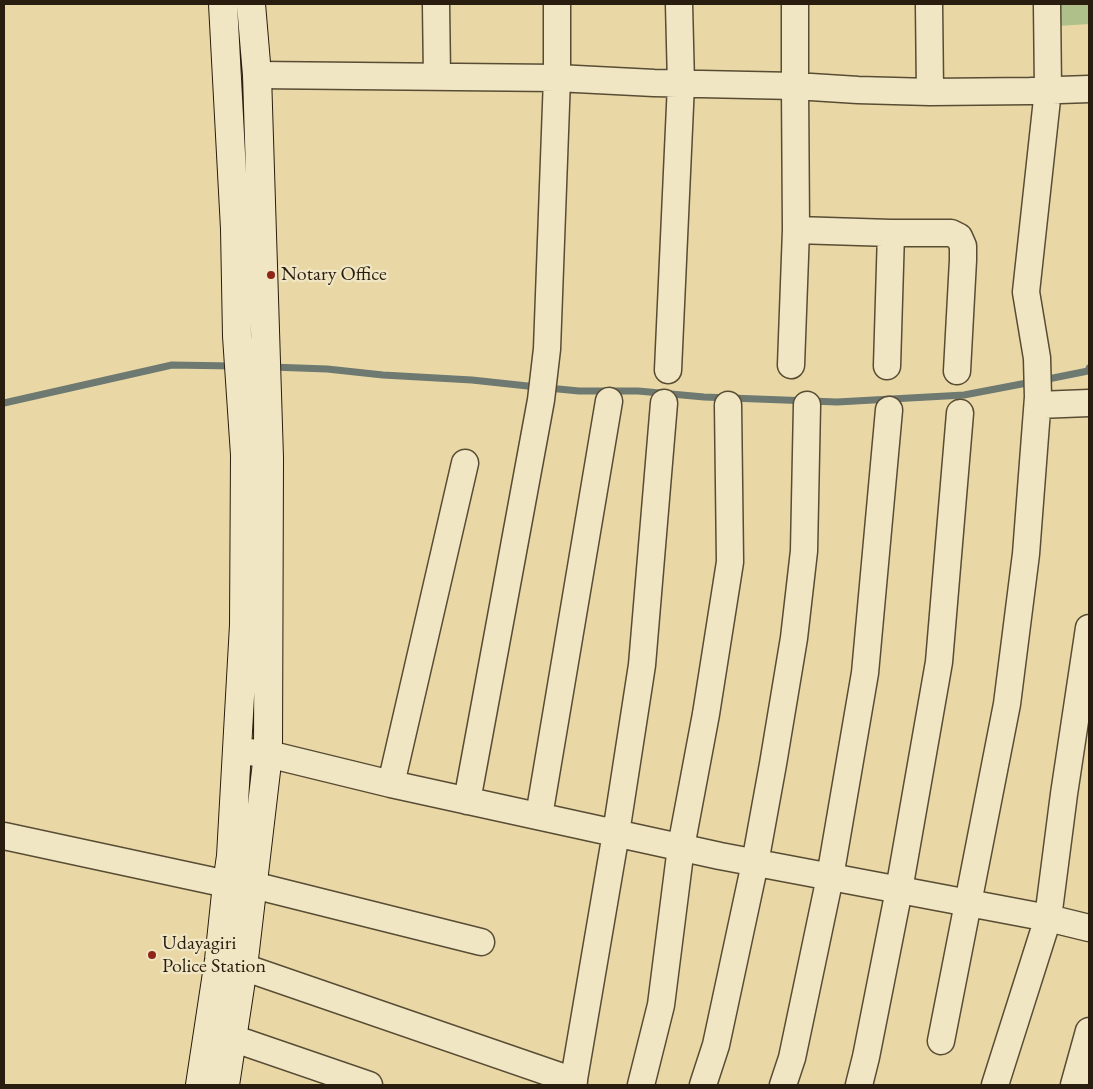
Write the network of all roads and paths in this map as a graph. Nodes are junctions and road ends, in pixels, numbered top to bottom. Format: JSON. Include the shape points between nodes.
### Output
{"nodes":[{"id":1,"x":222,"y":4,"type":"edge"},
{"id":2,"x":251,"y":4,"type":"edge"},
{"id":3,"x":436,"y":4,"type":"edge"},
{"id":4,"x":557,"y":4,"type":"edge"},
{"id":5,"x":679,"y":4,"type":"edge"},
{"id":6,"x":796,"y":4,"type":"edge"},
{"id":7,"x":929,"y":4,"type":"edge"},
{"id":8,"x":1047,"y":4,"type":"edge"},
{"id":9,"x":257,"y":75,"type":"junction"},
{"id":10,"x":437,"y":76,"type":"junction"},
{"id":11,"x":557,"y":78,"type":"junction"},
{"id":12,"x":681,"y":84,"type":"junction"},
{"id":13,"x":795,"y":86,"type":"junction"},
{"id":14,"x":1089,"y":89,"type":"edge"},
{"id":15,"x":1048,"y":90,"type":"junction"},
{"id":16,"x":930,"y":92,"type":"junction"},
{"id":17,"x":796,"y":230,"type":"junction"},
{"id":18,"x":891,"y":233,"type":"junction"},
{"id":19,"x":791,"y":365,"type":"dead end"},
{"id":20,"x":887,"y":366,"type":"dead end"},
{"id":21,"x":668,"y":370,"type":"dead end"},
{"id":22,"x":267,"y":371,"type":"junction"},
{"id":23,"x":957,"y":371,"type":"dead end"},
{"id":24,"x":239,"y":372,"type":"junction"},
{"id":25,"x":609,"y":401,"type":"dead end"},
{"id":26,"x":1038,"y":401,"type":"junction"},
{"id":27,"x":664,"y":403,"type":"dead end"},
{"id":28,"x":1089,"y":403,"type":"edge"},
{"id":29,"x":728,"y":404,"type":"dead end"},
{"id":30,"x":807,"y":405,"type":"dead end"},
{"id":31,"x":889,"y":410,"type":"dead end"},
{"id":32,"x":960,"y":413,"type":"dead end"},
{"id":33,"x":466,"y":463,"type":"dead end"},
{"id":34,"x":1089,"y":628,"type":"edge"},
{"id":35,"x":238,"y":751,"type":"junction"},
{"id":36,"x":268,"y":754,"type":"junction"},
{"id":37,"x":391,"y":784,"type":"junction"},
{"id":38,"x":467,"y":801,"type":"junction"},
{"id":39,"x":539,"y":816,"type":"junction"},
{"id":40,"x":616,"y":833,"type":"junction"},
{"id":41,"x":4,"y":836,"type":"edge"},
{"id":42,"x":681,"y":847,"type":"junction"},
{"id":43,"x":755,"y":862,"type":"junction"},
{"id":44,"x":830,"y":877,"type":"junction"},
{"id":45,"x":240,"y":884,"type":"junction"},
{"id":46,"x":899,"y":890,"type":"junction"},
{"id":47,"x":968,"y":903,"type":"junction"},
{"id":48,"x":1048,"y":918,"type":"junction"},
{"id":49,"x":1089,"y":928,"type":"edge"},
{"id":50,"x":480,"y":942,"type":"dead end"},
{"id":51,"x":231,"y":963,"type":"junction"},
{"id":52,"x":1089,"y":1031,"type":"edge"},
{"id":53,"x":220,"y":1035,"type":"junction"},
{"id":54,"x":941,"y":1041,"type":"dead end"},
{"id":55,"x":573,"y":1083,"type":"edge"},
{"id":56,"x":200,"y":1085,"type":"edge"},
{"id":57,"x":225,"y":1085,"type":"edge"},
{"id":58,"x":369,"y":1085,"type":"edge"},
{"id":59,"x":641,"y":1085,"type":"edge"},
{"id":60,"x":703,"y":1085,"type":"edge"},
{"id":61,"x":783,"y":1085,"type":"edge"},
{"id":62,"x":859,"y":1085,"type":"edge"},
{"id":63,"x":995,"y":1085,"type":"edge"},
{"id":64,"x":1074,"y":1085,"type":"edge"}],
"edges":[{"from":1,"to":24,"type":"main road","via":[[235,229]]},
{"from":2,"to":9,"type":"main road"},
{"from":3,"to":10,"type":"street"},
{"from":4,"to":11,"type":"street"},
{"from":5,"to":12,"type":"street"},
{"from":6,"to":13,"type":"street"},
{"from":7,"to":16,"type":"street"},
{"from":8,"to":15,"type":"street"},
{"from":9,"to":10,"type":"street"},
{"from":9,"to":22,"type":"main road"},
{"from":10,"to":11,"type":"street"},
{"from":11,"to":12,"type":"street"},
{"from":11,"to":38,"type":"street","via":[[547,349],[541,400]]},
{"from":12,"to":13,"type":"street"},
{"from":12,"to":21,"type":"street"},
{"from":13,"to":16,"type":"street"},
{"from":13,"to":17,"type":"street"},
{"from":14,"to":15,"type":"street"},
{"from":15,"to":16,"type":"street"},
{"from":15,"to":26,"type":"street","via":[[1026,292],[1038,358]]},
{"from":17,"to":18,"type":"street"},
{"from":17,"to":19,"type":"street"},
{"from":18,"to":20,"type":"street"},
{"from":18,"to":23,"type":"street","via":[[951,232],[959,237],[964,260]]},
{"from":22,"to":24,"type":"main road"},
{"from":22,"to":36,"type":"main road","via":[[270,510]]},
{"from":24,"to":35,"type":"main road","via":[[245,464],[244,625]]},
{"from":25,"to":39,"type":"street"},
{"from":26,"to":28,"type":"street"},
{"from":26,"to":47,"type":"street","via":[[1026,554],[1007,704]]},
{"from":27,"to":40,"type":"street","via":[[642,665]]},
{"from":29,"to":42,"type":"street","via":[[730,562]]},
{"from":30,"to":43,"type":"street","via":[[804,551],[794,638]]},
{"from":31,"to":44,"type":"street","via":[[865,673]]},
{"from":32,"to":46,"type":"street","via":[[939,662]]},
{"from":33,"to":37,"type":"street"},
{"from":34,"to":48,"type":"street"},
{"from":35,"to":36,"type":"street"},
{"from":35,"to":45,"type":"main road","via":[[231,856]]},
{"from":36,"to":37,"type":"street"},
{"from":36,"to":45,"type":"main road"},
{"from":37,"to":38,"type":"street"},
{"from":38,"to":39,"type":"street"},
{"from":39,"to":40,"type":"street"},
{"from":40,"to":42,"type":"street"},
{"from":40,"to":55,"type":"street"},
{"from":41,"to":45,"type":"street"},
{"from":42,"to":43,"type":"street"},
{"from":42,"to":59,"type":"street","via":[[661,1004]]},
{"from":43,"to":44,"type":"street"},
{"from":43,"to":60,"type":"street","via":[[716,1045]]},
{"from":44,"to":46,"type":"street"},
{"from":44,"to":61,"type":"street","via":[[792,1058]]},
{"from":45,"to":50,"type":"street"},
{"from":45,"to":51,"type":"main road"},
{"from":46,"to":47,"type":"street"},
{"from":46,"to":62,"type":"street"},
{"from":47,"to":48,"type":"street"},
{"from":47,"to":54,"type":"street"},
{"from":48,"to":49,"type":"street"},
{"from":48,"to":63,"type":"street"},
{"from":51,"to":53,"type":"main road"},
{"from":51,"to":55,"type":"street"},
{"from":52,"to":64,"type":"street"},
{"from":53,"to":56,"type":"main road"},
{"from":53,"to":57,"type":"main road"},
{"from":53,"to":58,"type":"street"}]}
